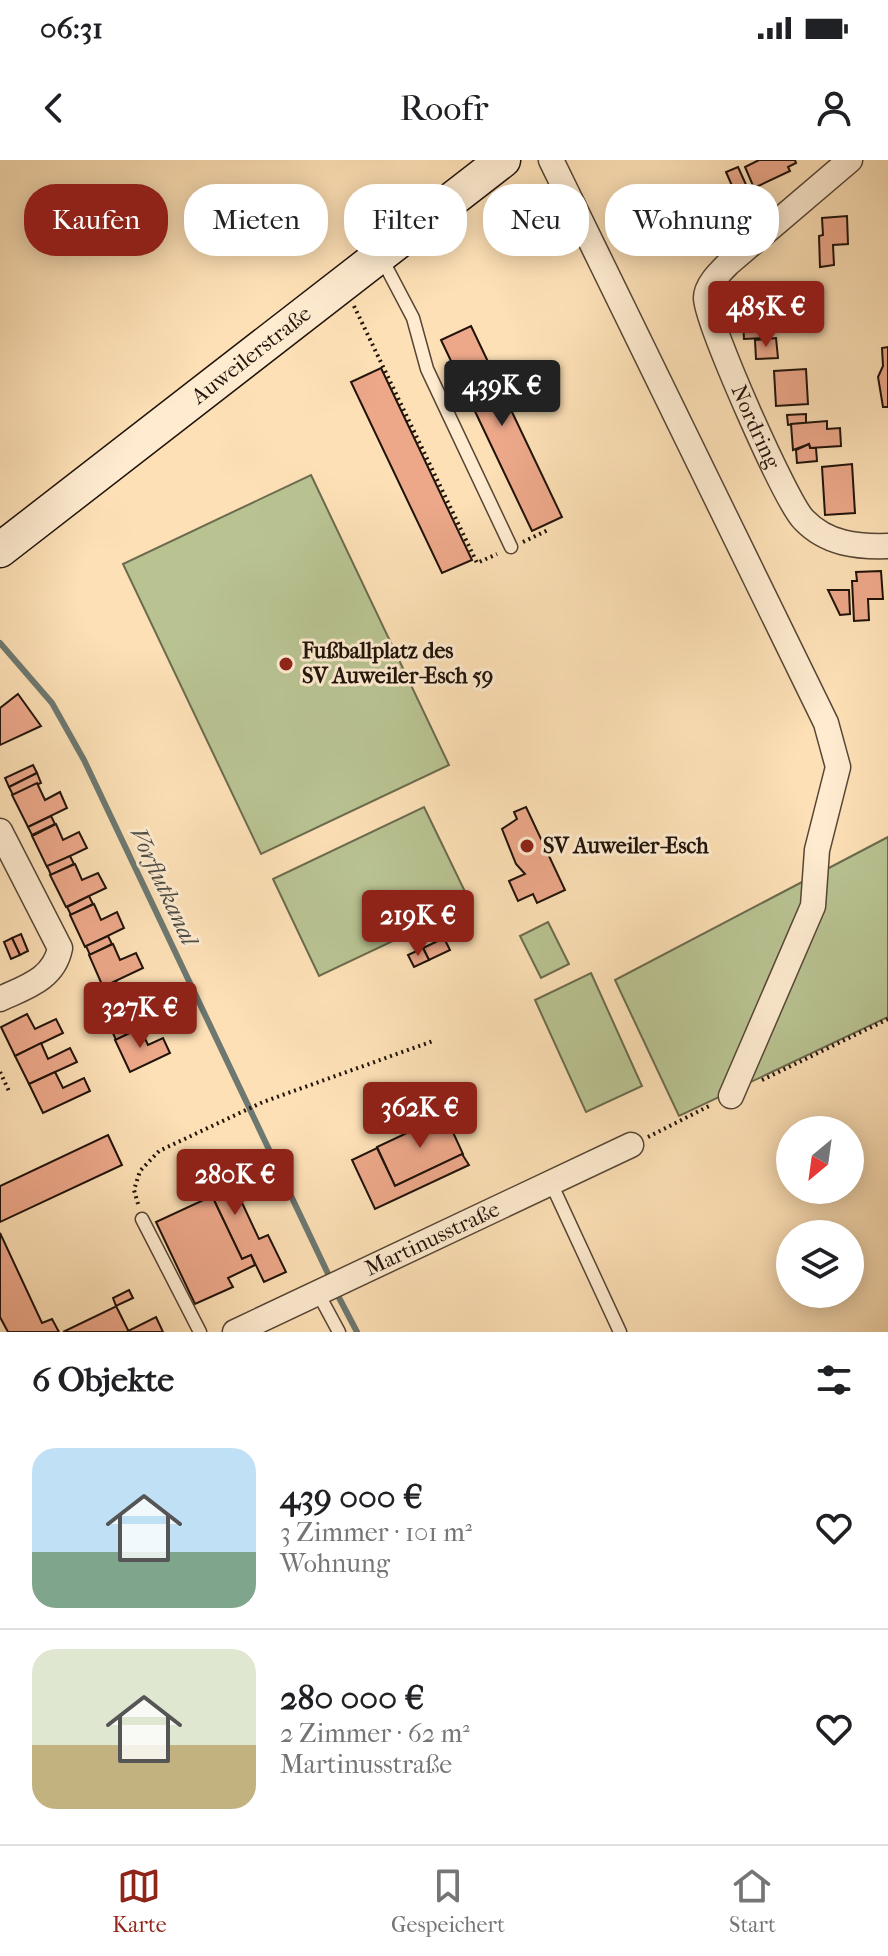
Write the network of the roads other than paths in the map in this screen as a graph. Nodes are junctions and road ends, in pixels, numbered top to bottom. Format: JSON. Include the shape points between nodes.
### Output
{"nodes":[{"id":1,"x":503,"y":160,"type":"edge"},
{"id":2,"x":551,"y":160,"type":"edge"},
{"id":3,"x":850,"y":160,"type":"edge"},
{"id":4,"x":380,"y":257,"type":"junction"},
{"id":5,"x":888,"y":546,"type":"edge"},
{"id":6,"x":511,"y":547,"type":"road end"},
{"id":7,"x":0,"y":550,"type":"edge"},
{"id":8,"x":0,"y":831,"type":"edge"},
{"id":9,"x":0,"y":999,"type":"edge"},
{"id":10,"x":731,"y":1096,"type":"dead end"},
{"id":11,"x":631,"y":1145,"type":"dead end"},
{"id":12,"x":551,"y":1183,"type":"junction"},
{"id":13,"x":142,"y":1219,"type":"road end"},
{"id":14,"x":329,"y":1290,"type":"junction"},
{"id":15,"x":200,"y":1332,"type":"edge"},
{"id":16,"x":235,"y":1332,"type":"edge"},
{"id":17,"x":339,"y":1332,"type":"edge"},
{"id":18,"x":620,"y":1332,"type":"edge"}],
"edges":[{"from":1,"to":4,"type":"street","name":"Auweilerstraße"},
{"from":2,"to":10,"type":"street","via":[[835,750],[838,767],[817,850],[813,906]]},
{"from":3,"to":5,"type":"street","name":"Nordring","via":[[729,263],[706,296],[712,328],[802,520],[827,538],[857,547]]},
{"from":4,"to":6,"type":"lane","via":[[413,318],[427,369]]},
{"from":4,"to":7,"type":"street","name":"Auweilerstraße"},
{"from":8,"to":9,"type":"street","via":[[60,948],[41,980]]},
{"from":11,"to":12,"type":"street","name":"Martinusstraße"},
{"from":12,"to":14,"type":"street","name":"Martinusstraße"},
{"from":12,"to":18,"type":"lane"},
{"from":13,"to":15,"type":"lane"},
{"from":14,"to":16,"type":"street","name":"Martinusstraße"},
{"from":14,"to":17,"type":"lane"}]}
